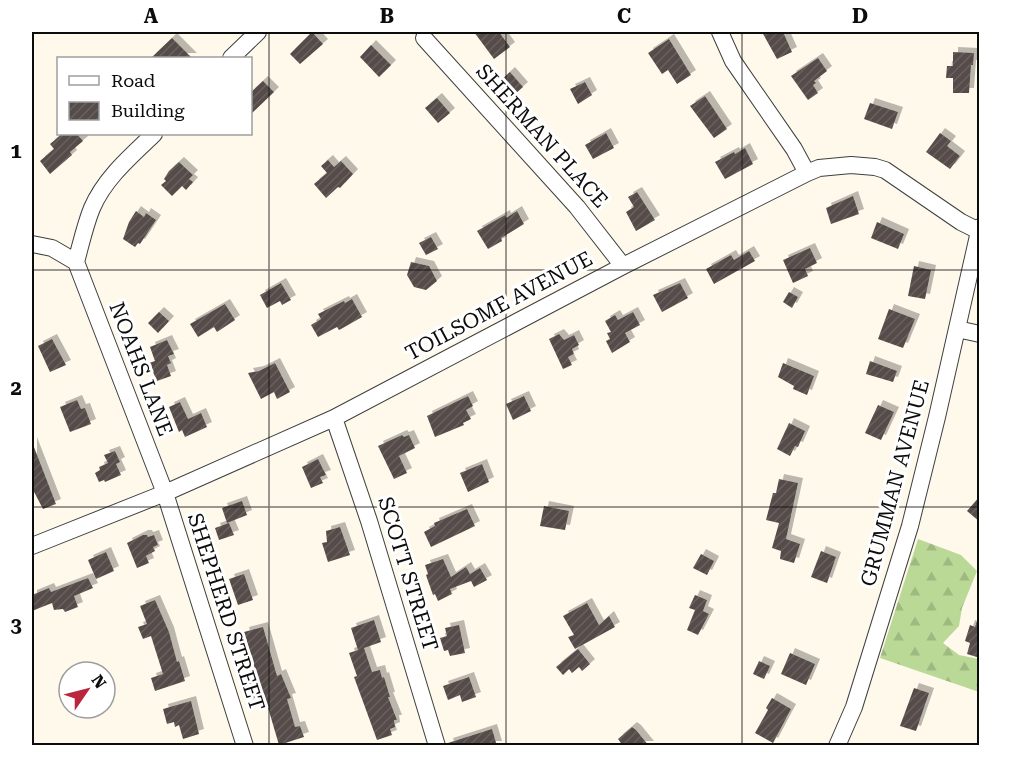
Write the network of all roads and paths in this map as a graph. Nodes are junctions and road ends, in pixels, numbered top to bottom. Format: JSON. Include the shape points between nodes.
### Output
{"nodes":[{"id":1,"x":258,"y":32,"type":"edge"},
{"id":2,"x":720,"y":32,"type":"edge"},
{"id":3,"x":424,"y":38,"type":"dead end"},
{"id":4,"x":232,"y":57,"type":"edge"},
{"id":5,"x":153,"y":135,"type":"edge"},
{"id":6,"x":807,"y":173,"type":"junction"},
{"id":7,"x":979,"y":229,"type":"edge"},
{"id":8,"x":32,"y":244,"type":"edge"},
{"id":9,"x":76,"y":262,"type":"junction"},
{"id":10,"x":623,"y":266,"type":"junction"},
{"id":11,"x":957,"y":329,"type":"junction"},
{"id":12,"x":980,"y":334,"type":"edge"},
{"id":13,"x":334,"y":418,"type":"junction"},
{"id":14,"x":165,"y":493,"type":"junction"},
{"id":15,"x":32,"y":546,"type":"edge"},
{"id":16,"x":245,"y":746,"type":"edge"},
{"id":17,"x":437,"y":746,"type":"edge"},
{"id":18,"x":837,"y":746,"type":"edge"}],
"edges":[{"from":1,"to":4,"type":"street"},
{"from":2,"to":6,"type":"street","via":[[733,61]]},
{"from":3,"to":10,"type":"street","name":"SHERMAN PLACE","via":[[577,207]]},
{"from":5,"to":9,"type":"street","via":[[104,187],[92,208]]},
{"from":6,"to":7,"type":"street","name":"TOILSOME AVENUE","via":[[828,167],[875,166],[961,222]]},
{"from":6,"to":10,"type":"street","name":"TOILSOME AVENUE"},
{"from":7,"to":11,"type":"street","name":"GRUMMAN AVENUE"},
{"from":8,"to":9,"type":"street","via":[[52,248]]},
{"from":9,"to":14,"type":"street","name":"NOAHS LANE"},
{"from":10,"to":13,"type":"street","name":"TOILSOME AVENUE"},
{"from":11,"to":12,"type":"street"},
{"from":11,"to":18,"type":"street","name":"GRUMMAN AVENUE","via":[[910,526],[854,707]]},
{"from":13,"to":14,"type":"street","name":"TOILSOME AVENUE"},
{"from":13,"to":17,"type":"street","name":"SCOTT STREET"},
{"from":14,"to":15,"type":"street","name":"TOILSOME AVENUE"},
{"from":14,"to":16,"type":"street","name":"SHEPHERD STREET"}]}
